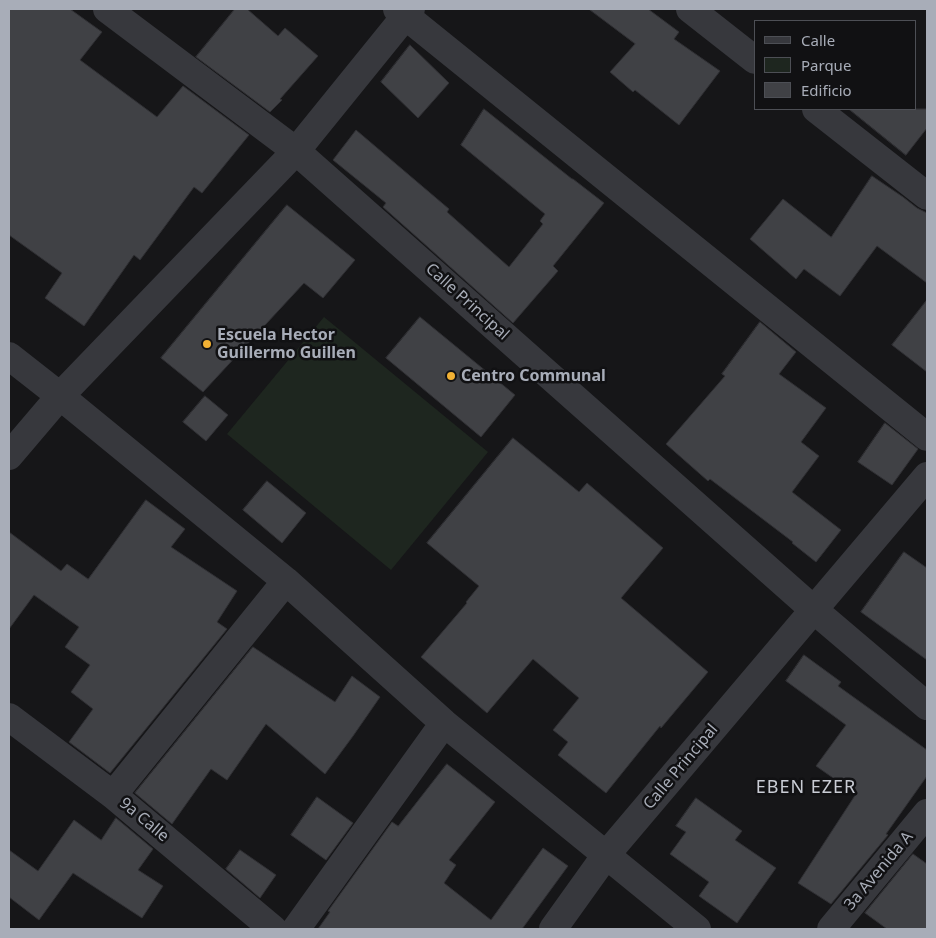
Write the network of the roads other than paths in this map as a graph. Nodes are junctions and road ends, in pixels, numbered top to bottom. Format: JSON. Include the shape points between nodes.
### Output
{"nodes":[{"id":1,"x":107,"y":9,"type":"edge"},
{"id":2,"x":692,"y":9,"type":"edge"},
{"id":3,"x":405,"y":11,"type":"edge"},
{"id":4,"x":754,"y":59,"type":"edge"},
{"id":5,"x":817,"y":110,"type":"edge"},
{"id":6,"x":296,"y":151,"type":"junction"},
{"id":7,"x":927,"y":196,"type":"edge"},
{"id":8,"x":9,"y":356,"type":"edge"},
{"id":9,"x":60,"y":396,"type":"junction"},
{"id":10,"x":927,"y":437,"type":"edge"},
{"id":11,"x":9,"y":456,"type":"edge"},
{"id":12,"x":927,"y":476,"type":"edge"},
{"id":13,"x":286,"y":581,"type":"junction"},
{"id":14,"x":814,"y":610,"type":"junction"},
{"id":15,"x":927,"y":706,"type":"edge"},
{"id":16,"x":9,"y":717,"type":"edge"},
{"id":17,"x":444,"y":723,"type":"junction"},
{"id":18,"x":114,"y":795,"type":"junction"},
{"id":19,"x":927,"y":813,"type":"edge"},
{"id":20,"x":606,"y":855,"type":"junction"},
{"id":21,"x":273,"y":929,"type":"edge"},
{"id":22,"x":296,"y":929,"type":"edge"},
{"id":23,"x":553,"y":929,"type":"edge"},
{"id":24,"x":696,"y":929,"type":"edge"},
{"id":25,"x":831,"y":929,"type":"edge"}],
"edges":[{"from":1,"to":6,"type":"street","name":"Calle Principal"},
{"from":2,"to":4,"type":"street"},
{"from":3,"to":6,"type":"street"},
{"from":3,"to":10,"type":"street"},
{"from":5,"to":7,"type":"street"},
{"from":6,"to":9,"type":"street"},
{"from":6,"to":14,"type":"street","name":"Calle Principal"},
{"from":8,"to":9,"type":"street"},
{"from":9,"to":11,"type":"street"},
{"from":9,"to":13,"type":"street"},
{"from":12,"to":14,"type":"street","name":"Calle Principal"},
{"from":13,"to":17,"type":"street"},
{"from":13,"to":18,"type":"street"},
{"from":14,"to":15,"type":"street","name":"Calle Principal"},
{"from":14,"to":20,"type":"street","name":"Calle Principal"},
{"from":16,"to":18,"type":"street","name":"9a Calle"},
{"from":17,"to":20,"type":"street"},
{"from":17,"to":22,"type":"street"},
{"from":18,"to":21,"type":"street","name":"9a Calle"},
{"from":19,"to":25,"type":"street","name":"3a Avenida A"},
{"from":20,"to":23,"type":"street","name":"Calle Principal"},
{"from":20,"to":24,"type":"street"}]}
